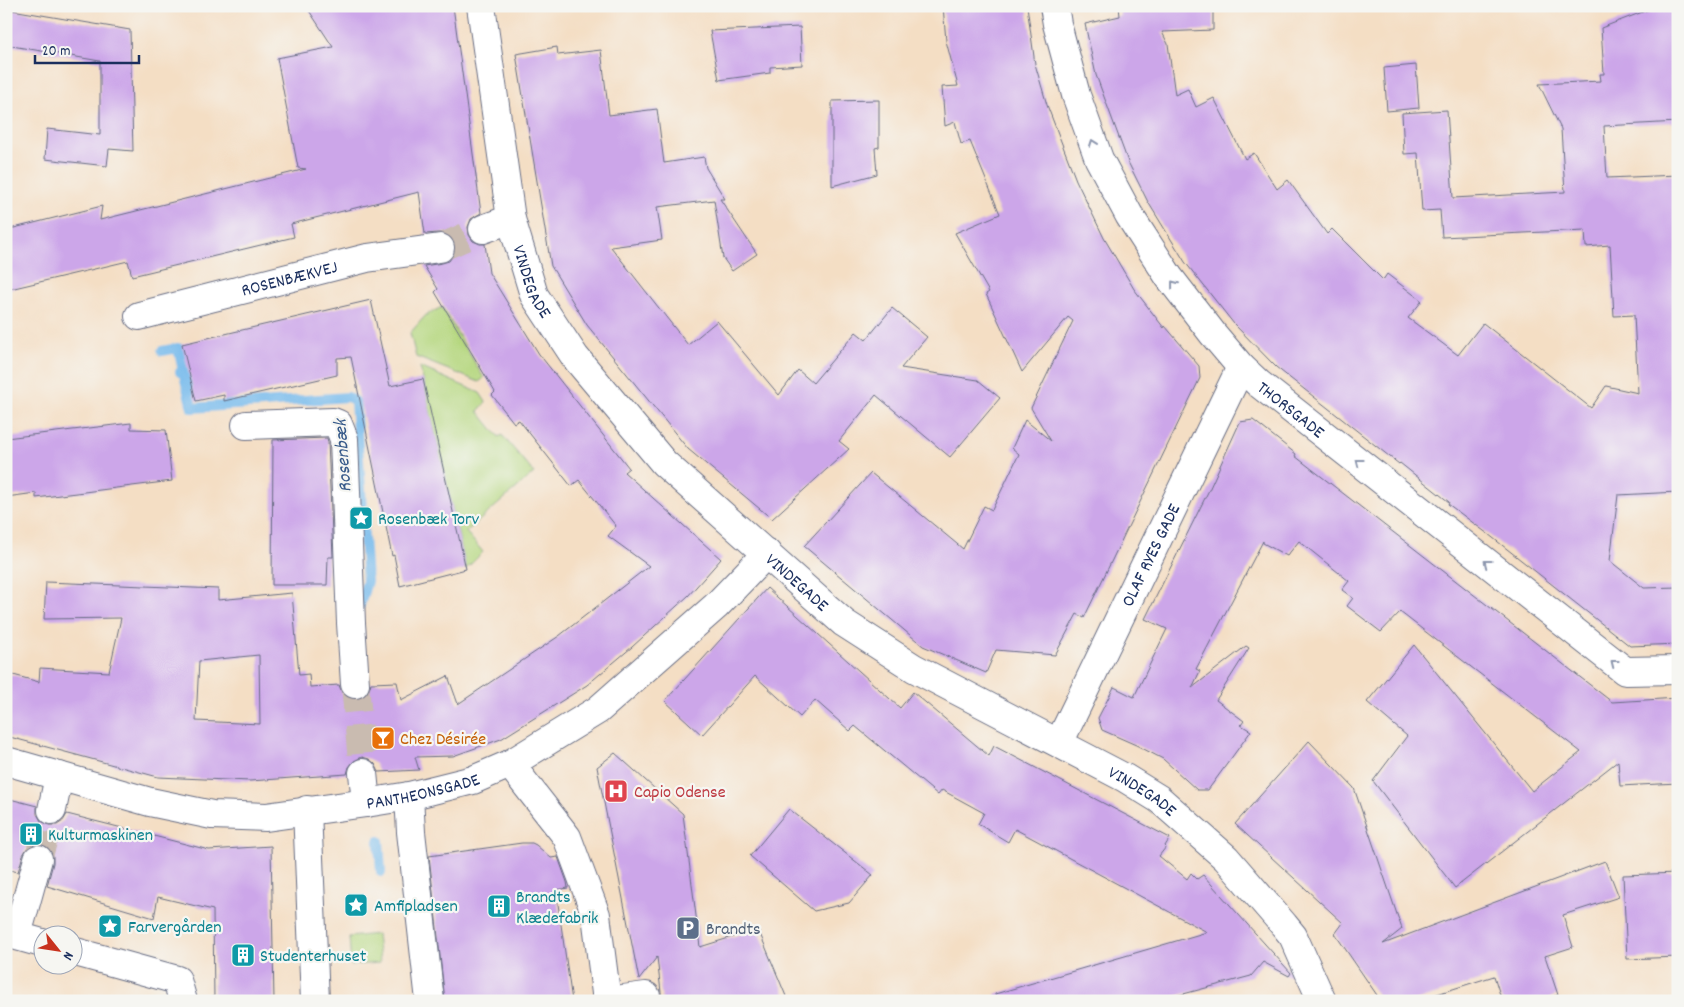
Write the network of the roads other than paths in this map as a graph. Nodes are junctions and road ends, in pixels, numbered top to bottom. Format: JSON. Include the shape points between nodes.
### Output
{"nodes":[{"id":1,"x":481,"y":6,"type":"edge"},
{"id":2,"x":1054,"y":6,"type":"edge"},
{"id":3,"x":511,"y":219,"type":"junction"},
{"id":4,"x":483,"y":229,"type":"tunnel mouth"},
{"id":5,"x":440,"y":248,"type":"tunnel mouth"},
{"id":6,"x":140,"y":316,"type":"dead end"},
{"id":7,"x":1241,"y":367,"type":"junction"},
{"id":8,"x":246,"y":425,"type":"dead end"},
{"id":9,"x":767,"y":553,"type":"junction"},
{"id":10,"x":1678,"y":670,"type":"edge"},
{"id":11,"x":355,"y":684,"type":"tunnel mouth"},
{"id":12,"x":1059,"y":743,"type":"junction"},
{"id":13,"x":6,"y":761,"type":"edge"},
{"id":14,"x":510,"y":764,"type":"junction"},
{"id":15,"x":363,"y":773,"type":"tunnel mouth"},
{"id":16,"x":59,"y":776,"type":"junction"},
{"id":17,"x":409,"y":796,"type":"junction"},
{"id":18,"x":366,"y":804,"type":"junction"},
{"id":19,"x":52,"y":810,"type":"tunnel mouth"},
{"id":20,"x":307,"y":810,"type":"junction"},
{"id":21,"x":38,"y":858,"type":"tunnel mouth"},
{"id":22,"x":11,"y":934,"type":"edge"},
{"id":23,"x":32,"y":939,"type":"edge"},
{"id":24,"x":82,"y":954,"type":"edge"},
{"id":25,"x":646,"y":996,"type":"dead end"},
{"id":26,"x":183,"y":1001,"type":"edge"},
{"id":27,"x":315,"y":1001,"type":"edge"},
{"id":28,"x":430,"y":1001,"type":"edge"},
{"id":29,"x":608,"y":1001,"type":"edge"},
{"id":30,"x":1322,"y":1001,"type":"edge"}],
"edges":[{"from":1,"to":3,"type":"street","name":"VINDEGADE"},
{"from":7,"to":2,"type":"street","name":"THORSGADE","one_way":true,"via":[[1169,277],[1129,215],[1099,159],[1076,96]]},
{"from":3,"to":4,"type":"street"},
{"from":3,"to":9,"type":"street","name":"VINDEGADE","via":[[534,295],[575,358],[664,463]]},
{"from":5,"to":6,"type":"street","name":"ROSENBÆKVEJ","via":[[367,258]]},
{"from":10,"to":7,"type":"street","name":"THORSGADE","one_way":true,"via":[[1625,671]]},
{"from":7,"to":12,"type":"street","name":"OLAF RYES GADE"},
{"from":8,"to":11,"type":"street","via":[[338,424],[344,439]]},
{"from":9,"to":12,"type":"street","name":"VINDEGADE","via":[[844,623],[914,668]]},
{"from":9,"to":14,"type":"street","name":"PANTHEONSGADE","via":[[716,606],[598,710]]},
{"from":12,"to":30,"type":"street","name":"VINDEGADE","via":[[1159,799],[1226,858],[1293,936]]},
{"from":13,"to":16,"type":"street","name":"PANTHEONSGADE"},
{"from":14,"to":17,"type":"street","name":"PANTHEONSGADE","via":[[473,780]]},
{"from":14,"to":29,"type":"street","via":[[567,837],[596,915]]},
{"from":15,"to":18,"type":"street"},
{"from":16,"to":19,"type":"street"},
{"from":16,"to":20,"type":"street","name":"PANTHEONSGADE","via":[[150,802],[212,815],[266,817]]},
{"from":17,"to":18,"type":"street","name":"PANTHEONSGADE"},
{"from":17,"to":28,"type":"street"},
{"from":18,"to":20,"type":"street","name":"PANTHEONSGADE"},
{"from":20,"to":27,"type":"street"},
{"from":21,"to":22,"type":"street"},
{"from":22,"to":23,"type":"street"},
{"from":24,"to":26,"type":"street","via":[[177,980]]},
{"from":25,"to":29,"type":"street"}]}
